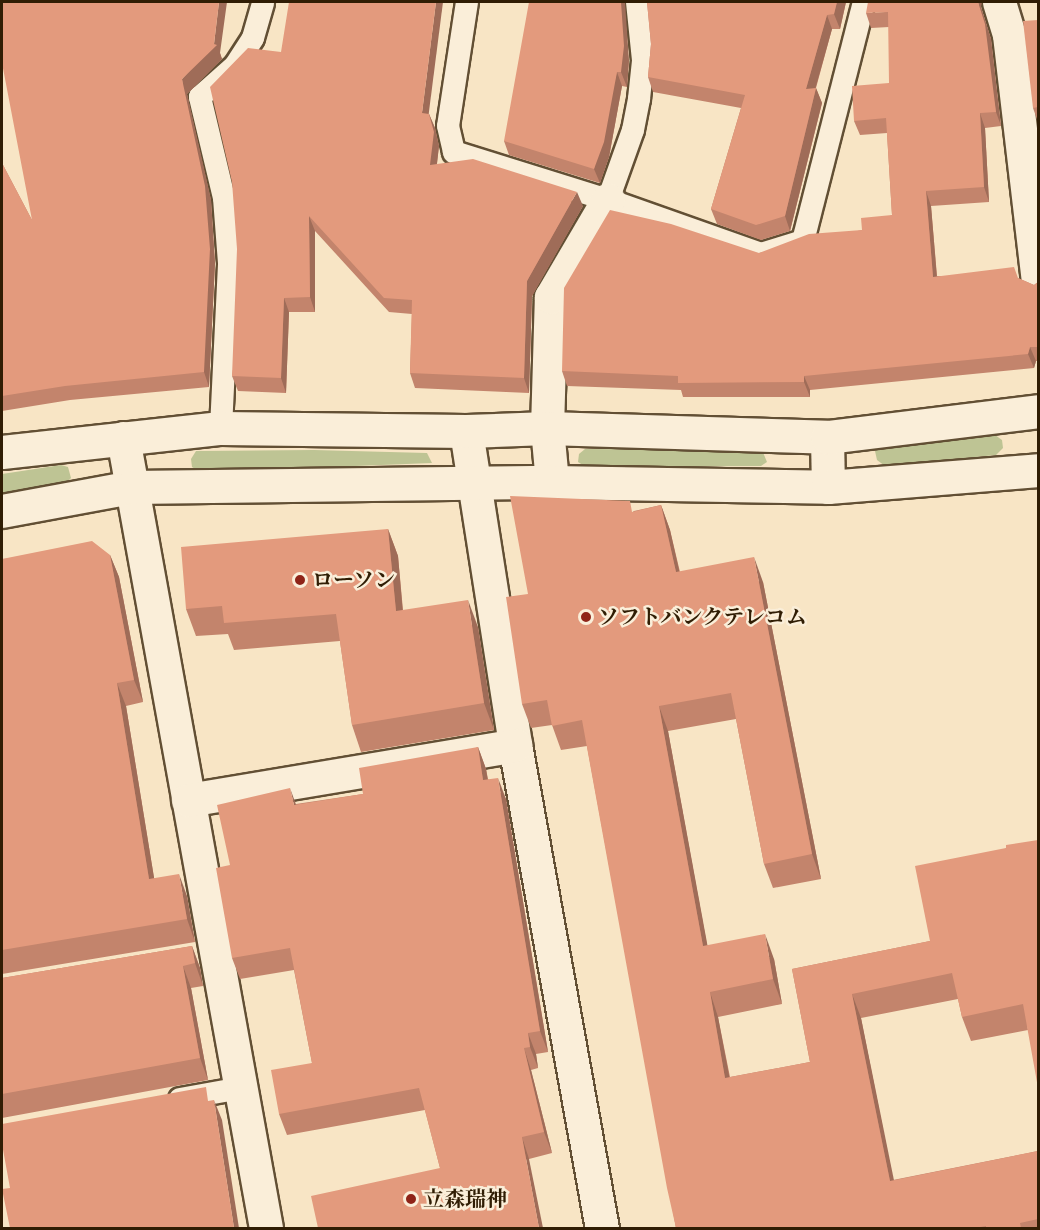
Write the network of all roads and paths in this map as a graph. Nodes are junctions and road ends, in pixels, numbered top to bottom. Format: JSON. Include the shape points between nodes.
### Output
{"nodes":[{"id":1,"x":263,"y":2,"type":"edge"},
{"id":2,"x":467,"y":2,"type":"edge"},
{"id":3,"x":638,"y":2,"type":"edge"},
{"id":4,"x":864,"y":2,"type":"edge"},
{"id":5,"x":999,"y":2,"type":"edge"},
{"id":6,"x":608,"y":200,"type":"junction"},
{"id":7,"x":1038,"y":280,"type":"edge"},
{"id":8,"x":1038,"y":411,"type":"edge"},
{"id":9,"x":221,"y":428,"type":"junction"},
{"id":10,"x":547,"y":428,"type":"junction"},
{"id":11,"x":466,"y":431,"type":"junction"},
{"id":12,"x":827,"y":437,"type":"junction"},
{"id":13,"x":123,"y":438,"type":"junction"},
{"id":14,"x":2,"y":452,"type":"edge"},
{"id":15,"x":1038,"y":470,"type":"edge"},
{"id":16,"x":552,"y":482,"type":"junction"},
{"id":17,"x":477,"y":485,"type":"junction"},
{"id":18,"x":131,"y":487,"type":"junction"},
{"id":19,"x":828,"y":487,"type":"junction"},
{"id":20,"x":2,"y":511,"type":"edge"},
{"id":21,"x":515,"y":745,"type":"junction"},
{"id":22,"x":188,"y":800,"type":"junction"},
{"id":23,"x":241,"y":1088,"type":"junction"},
{"id":24,"x":162,"y":1102,"type":"edge"},
{"id":25,"x":266,"y":1228,"type":"edge"},
{"id":26,"x":602,"y":1228,"type":"edge"}],
"edges":[{"from":1,"to":9,"type":"lane","via":[[253,38],[235,66],[200,97],[224,198],[230,263]]},
{"from":2,"to":6,"type":"lane","via":[[448,126],[454,152]]},
{"from":3,"to":6,"type":"lane","via":[[642,60],[639,99],[633,130]]},
{"from":4,"to":6,"type":"lane","via":[[803,241],[761,254]]},
{"from":5,"to":7,"type":"street","via":[[1009,35]]},
{"from":6,"to":10,"type":"street","via":[[551,297]]},
{"from":8,"to":12,"type":"street"},
{"from":9,"to":11,"type":"street"},
{"from":9,"to":13,"type":"street"},
{"from":10,"to":11,"type":"street"},
{"from":10,"to":12,"type":"street"},
{"from":10,"to":16,"type":"street"},
{"from":11,"to":17,"type":"street"},
{"from":12,"to":19,"type":"street"},
{"from":13,"to":14,"type":"street"},
{"from":13,"to":18,"type":"street"},
{"from":15,"to":19,"type":"street"},
{"from":16,"to":17,"type":"street"},
{"from":16,"to":19,"type":"street"},
{"from":17,"to":18,"type":"street"},
{"from":17,"to":21,"type":"street"},
{"from":18,"to":20,"type":"street"},
{"from":18,"to":22,"type":"street"},
{"from":21,"to":22,"type":"street"},
{"from":21,"to":26,"type":"street"},
{"from":22,"to":23,"type":"street","via":[[206,953]]},
{"from":23,"to":24,"type":"lane"},
{"from":23,"to":25,"type":"street"}]}
